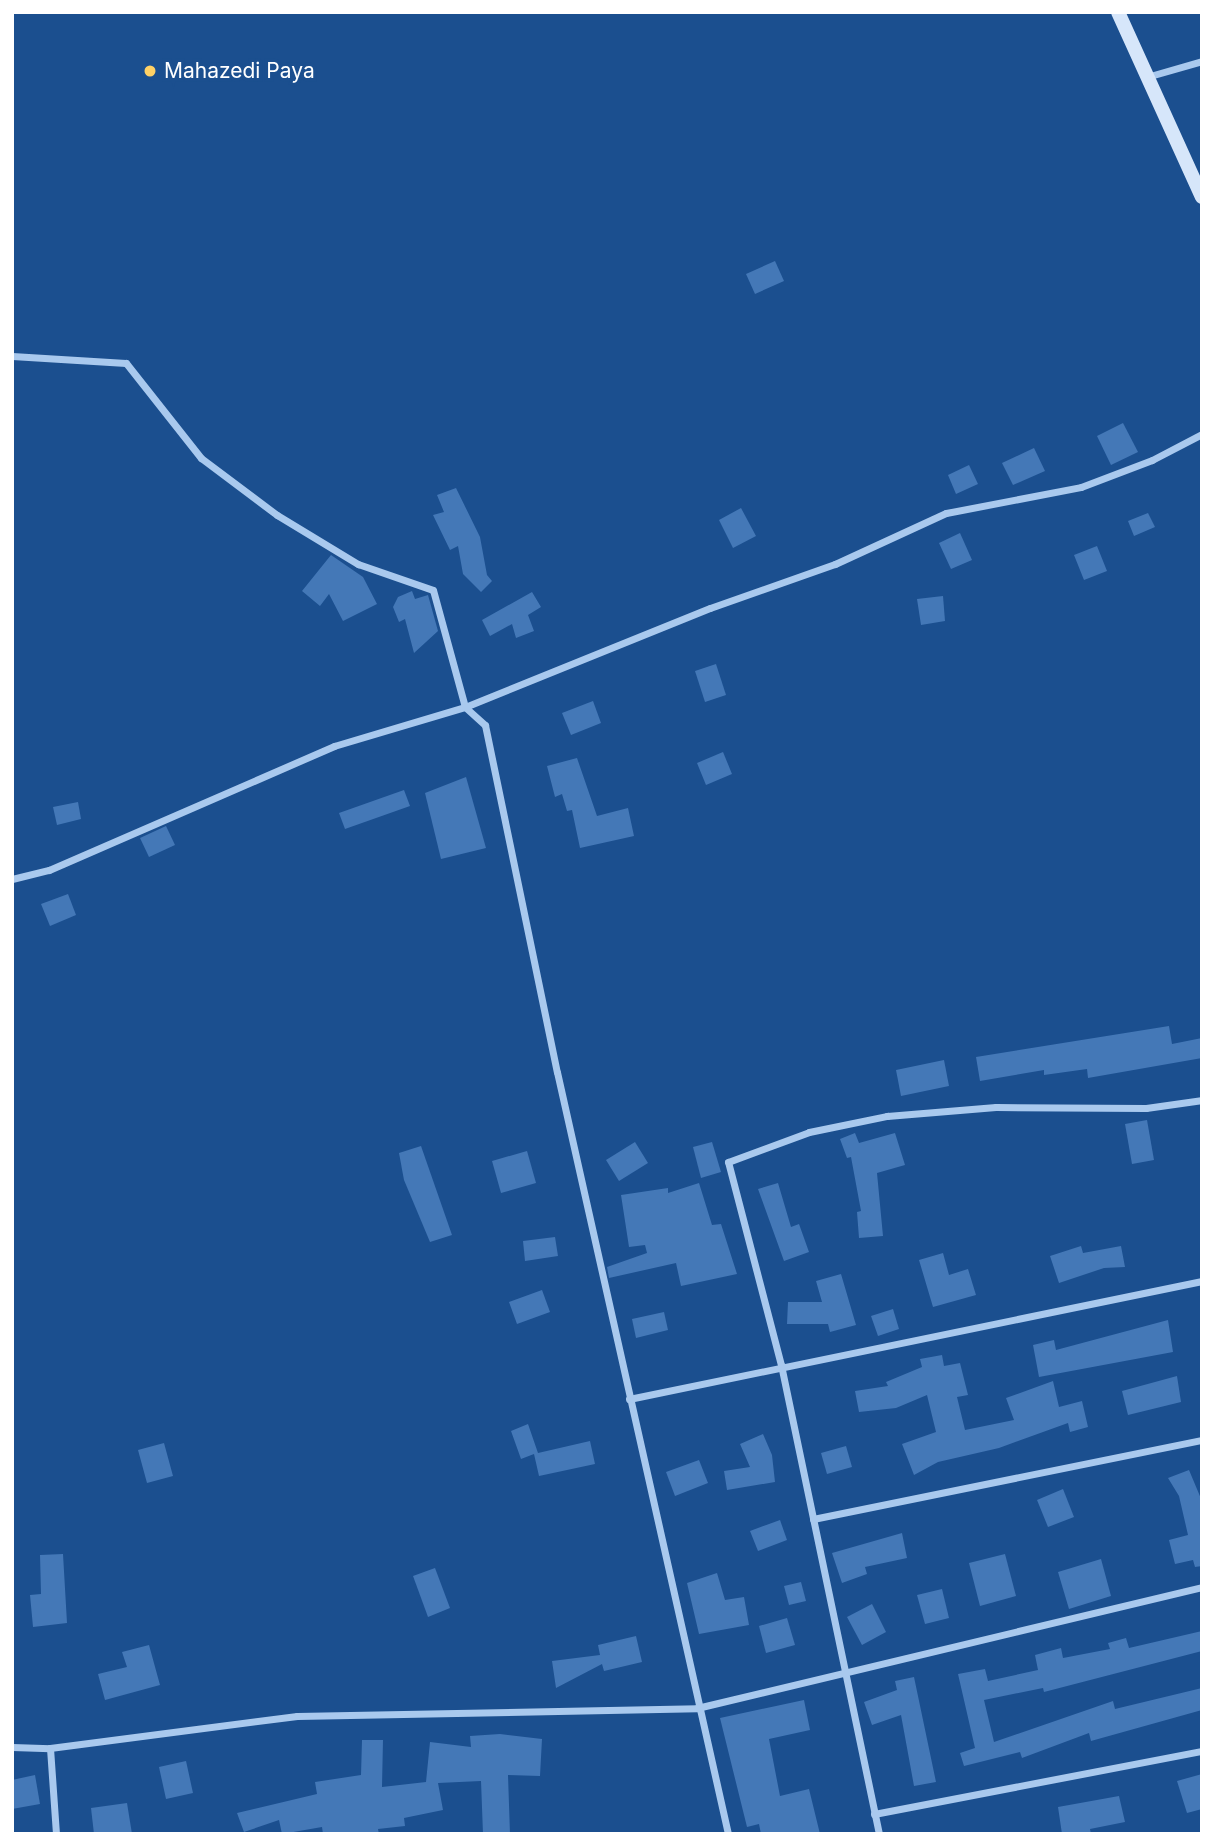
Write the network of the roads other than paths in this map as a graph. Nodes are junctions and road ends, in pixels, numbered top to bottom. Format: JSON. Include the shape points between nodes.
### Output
{"nodes":[{"id":1,"x":1118,"y":12,"type":"edge"},
{"id":2,"x":1202,"y":61,"type":"edge"},
{"id":3,"x":1150,"y":76,"type":"junction"},
{"id":4,"x":1202,"y":197,"type":"edge"},
{"id":5,"x":12,"y":356,"type":"edge"},
{"id":6,"x":1202,"y":435,"type":"edge"},
{"id":7,"x":466,"y":707,"type":"junction"},
{"id":8,"x":12,"y":879,"type":"edge"},
{"id":9,"x":1202,"y":1100,"type":"edge"},
{"id":10,"x":1202,"y":1281,"type":"edge"},
{"id":11,"x":781,"y":1365,"type":"junction"},
{"id":12,"x":629,"y":1399,"type":"junction"},
{"id":13,"x":1202,"y":1440,"type":"edge"},
{"id":14,"x":813,"y":1520,"type":"junction"},
{"id":15,"x":1202,"y":1587,"type":"edge"},
{"id":16,"x":844,"y":1673,"type":"junction"},
{"id":17,"x":697,"y":1708,"type":"junction"},
{"id":18,"x":12,"y":1747,"type":"edge"},
{"id":19,"x":50,"y":1748,"type":"junction"},
{"id":20,"x":1202,"y":1751,"type":"edge"},
{"id":21,"x":874,"y":1814,"type":"junction"},
{"id":22,"x":56,"y":1834,"type":"edge"},
{"id":23,"x":728,"y":1834,"type":"edge"},
{"id":24,"x":879,"y":1834,"type":"edge"}],
"edges":[{"from":1,"to":3,"type":"street"},
{"from":2,"to":3,"type":"street"},
{"from":3,"to":4,"type":"street"},
{"from":5,"to":7,"type":"street","via":[[126,363],[201,458],[277,515],[358,564],[433,590]]},
{"from":6,"to":7,"type":"street","via":[[1081,487],[946,513],[835,564],[710,608]]},
{"from":7,"to":8,"type":"street","via":[[334,746],[48,870]]},
{"from":7,"to":12,"type":"street","via":[[485,725]]},
{"from":9,"to":11,"type":"street","via":[[1146,1108],[996,1107],[887,1115],[809,1132],[728,1162]]},
{"from":10,"to":11,"type":"street"},
{"from":11,"to":12,"type":"street"},
{"from":11,"to":14,"type":"street"},
{"from":12,"to":17,"type":"street"},
{"from":13,"to":14,"type":"street"},
{"from":14,"to":16,"type":"street"},
{"from":15,"to":16,"type":"street"},
{"from":16,"to":17,"type":"street"},
{"from":16,"to":21,"type":"street"},
{"from":17,"to":19,"type":"street","via":[[297,1716]]},
{"from":17,"to":23,"type":"street"},
{"from":18,"to":19,"type":"street"},
{"from":19,"to":22,"type":"street"},
{"from":20,"to":21,"type":"street"},
{"from":21,"to":24,"type":"street"}]}
